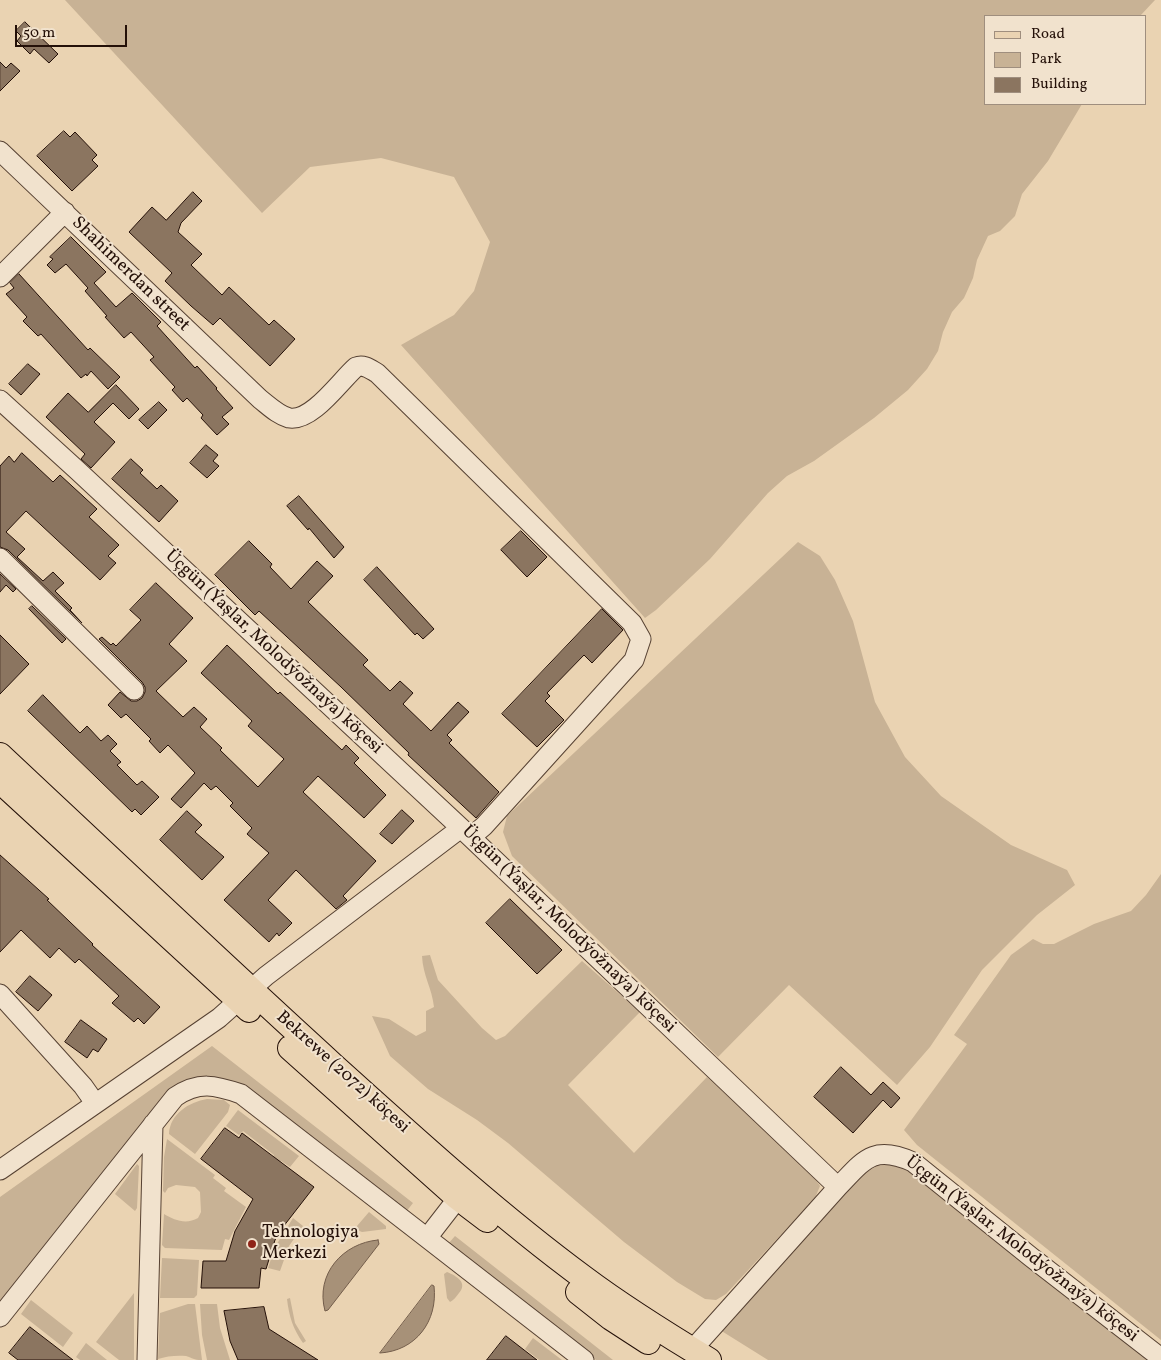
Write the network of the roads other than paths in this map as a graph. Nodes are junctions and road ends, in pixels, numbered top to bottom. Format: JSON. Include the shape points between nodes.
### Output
{"nodes":[{"id":1,"x":0,"y":150,"type":"edge"},
{"id":2,"x":65,"y":212,"type":"junction"},
{"id":3,"x":0,"y":277,"type":"edge"},
{"id":4,"x":0,"y":400,"type":"edge"},
{"id":5,"x":0,"y":558,"type":"edge"},
{"id":6,"x":134,"y":690,"type":"dead end"},
{"id":7,"x":0,"y":755,"type":"edge"},
{"id":8,"x":0,"y":781,"type":"edge"},
{"id":9,"x":466,"y":833,"type":"junction"},
{"id":10,"x":0,"y":994,"type":"edge"},
{"id":11,"x":244,"y":996,"type":"junction"},
{"id":12,"x":95,"y":1103,"type":"junction"},
{"id":13,"x":153,"y":1124,"type":"junction"},
{"id":14,"x":0,"y":1170,"type":"edge"},
{"id":15,"x":838,"y":1187,"type":"junction"},
{"id":16,"x":458,"y":1198,"type":"junction"},
{"id":17,"x":427,"y":1238,"type":"junction"},
{"id":18,"x":0,"y":1317,"type":"edge"},
{"id":19,"x":693,"y":1357,"type":"edge"},
{"id":20,"x":1161,"y":1358,"type":"edge"},
{"id":21,"x":147,"y":1360,"type":"edge"},
{"id":22,"x":584,"y":1360,"type":"edge"}],
"edges":[{"from":1,"to":2,"type":"street","name":"Shahimerdan street"},
{"from":2,"to":3,"type":"street"},
{"from":2,"to":9,"type":"street","name":"Shahimerdan street","via":[[279,414],[302,417],[360,366],[377,373],[638,632],[642,639],[634,660],[484,826]]},
{"from":4,"to":9,"type":"street","name":"Üçgün (Ýaşlar, Molodýožnaýa) köçesi"},
{"from":5,"to":6,"type":"street"},
{"from":7,"to":11,"type":"main road","name":"Bekrewe (2072) köçesi"},
{"from":8,"to":11,"type":"main road","name":"Bekrewe (2072) köçesi"},
{"from":9,"to":11,"type":"street","via":[[266,976]]},
{"from":9,"to":15,"type":"street","name":"Üçgün (Ýaşlar, Molodýožnaýa) köçesi"},
{"from":10,"to":12,"type":"street"},
{"from":11,"to":12,"type":"street","via":[[219,1018]]},
{"from":11,"to":16,"type":"main road","name":"Bekrewe (2072) köçesi"},
{"from":11,"to":19,"type":"main road","name":"Bekrewe (2072) köçesi","via":[[368,1096],[495,1208]]},
{"from":12,"to":14,"type":"street"},
{"from":13,"to":17,"type":"street","via":[[175,1097],[194,1087],[208,1085],[241,1094]]},
{"from":13,"to":18,"type":"street"},
{"from":13,"to":21,"type":"street"},
{"from":15,"to":19,"type":"street"},
{"from":15,"to":20,"type":"street","name":"Üçgün (Ýaşlar, Molodýožnaýa) köçesi","via":[[862,1163],[874,1156],[898,1155],[913,1162]]},
{"from":16,"to":17,"type":"street"},
{"from":16,"to":19,"type":"main road","name":"Bekrewe (2072) köçesi","via":[[611,1318]]},
{"from":17,"to":22,"type":"street"}]}
